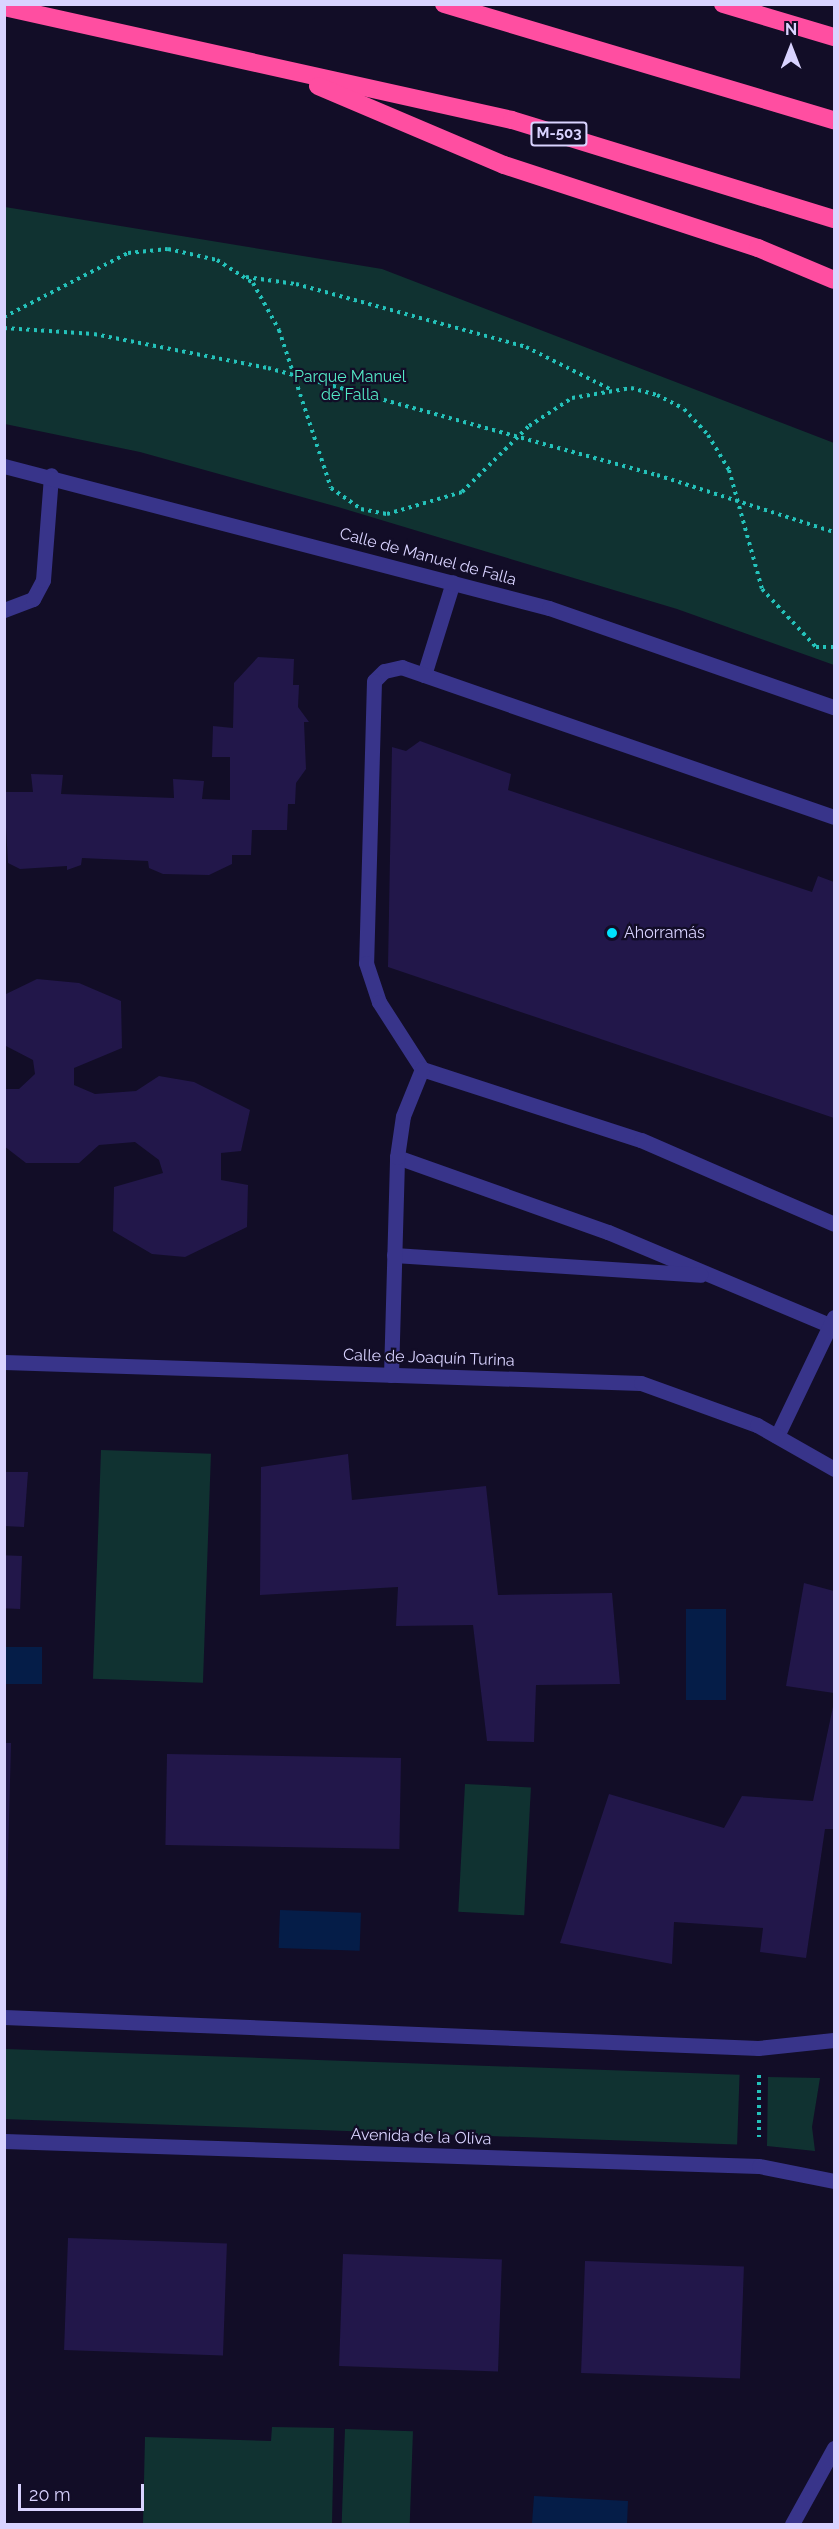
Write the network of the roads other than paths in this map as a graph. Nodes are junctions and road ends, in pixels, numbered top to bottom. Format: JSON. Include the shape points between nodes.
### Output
{"nodes":[{"id":1,"x":444,"y":4,"type":"edge"},
{"id":2,"x":481,"y":4,"type":"edge"},
{"id":3,"x":723,"y":4,"type":"edge"},
{"id":4,"x":4,"y":7,"type":"edge"},
{"id":5,"x":516,"y":23,"type":"junction"},
{"id":6,"x":834,"y":37,"type":"edge"},
{"id":7,"x":278,"y":69,"type":"junction"},
{"id":8,"x":834,"y":120,"type":"edge"},
{"id":9,"x":834,"y":219,"type":"edge"},
{"id":10,"x":834,"y":280,"type":"edge"},
{"id":11,"x":4,"y":466,"type":"edge"},
{"id":12,"x":51,"y":475,"type":"junction"},
{"id":13,"x":453,"y":582,"type":"junction"},
{"id":14,"x":4,"y":610,"type":"edge"},
{"id":15,"x":424,"y":675,"type":"junction"},
{"id":16,"x":834,"y":707,"type":"edge"},
{"id":17,"x":834,"y":817,"type":"edge"},
{"id":18,"x":422,"y":1069,"type":"junction"},
{"id":19,"x":397,"y":1157,"type":"junction"},
{"id":20,"x":834,"y":1224,"type":"edge"},
{"id":21,"x":394,"y":1255,"type":"junction"},
{"id":22,"x":712,"y":1275,"type":"junction"},
{"id":23,"x":832,"y":1321,"type":"edge"},
{"id":24,"x":4,"y":1362,"type":"edge"},
{"id":25,"x":392,"y":1375,"type":"junction"},
{"id":26,"x":777,"y":1436,"type":"junction"},
{"id":27,"x":833,"y":1465,"type":"edge"},
{"id":28,"x":4,"y":2017,"type":"edge"},
{"id":29,"x":834,"y":2040,"type":"edge"},
{"id":30,"x":4,"y":2141,"type":"edge"},
{"id":31,"x":834,"y":2181,"type":"edge"},
{"id":32,"x":834,"y":2448,"type":"edge"},
{"id":33,"x":792,"y":2524,"type":"edge"}],
"edges":[{"from":1,"to":5,"type":"highway"},
{"from":2,"to":5,"type":"highway"},
{"from":3,"to":6,"type":"highway"},
{"from":4,"to":7,"type":"highway","number":"M-503"},
{"from":5,"to":8,"type":"highway"},
{"from":7,"to":9,"type":"highway","number":"M-503","via":[[512,120]]},
{"from":7,"to":10,"type":"highway","via":[[504,165],[758,248]]},
{"from":11,"to":12,"type":"street","name":"Calle de Manuel de Falla"},
{"from":12,"to":13,"type":"street","name":"Calle de Manuel de Falla"},
{"from":12,"to":14,"type":"street","via":[[43,580],[33,598]]},
{"from":13,"to":15,"type":"street"},
{"from":13,"to":16,"type":"street","name":"Calle de Manuel de Falla","via":[[549,608]]},
{"from":15,"to":17,"type":"street"},
{"from":15,"to":18,"type":"street","via":[[402,667],[384,671],[374,681],[366,963],[379,1002]]},
{"from":18,"to":19,"type":"street","via":[[403,1116]]},
{"from":18,"to":20,"type":"street","via":[[641,1140]]},
{"from":19,"to":21,"type":"street"},
{"from":19,"to":22,"type":"street"},
{"from":21,"to":22,"type":"street"},
{"from":21,"to":25,"type":"street"},
{"from":22,"to":23,"type":"street"},
{"from":23,"to":26,"type":"street"},
{"from":24,"to":25,"type":"street","name":"Calle de Joaquín Turina"},
{"from":25,"to":26,"type":"street","name":"Calle de Joaquín Turina","via":[[641,1383]]},
{"from":26,"to":27,"type":"street","name":"Calle de Joaquín Turina"},
{"from":28,"to":29,"type":"street","via":[[758,2048]]},
{"from":30,"to":31,"type":"street","name":"Avenida de la Oliva","via":[[759,2166]]},
{"from":32,"to":33,"type":"street"}]}
